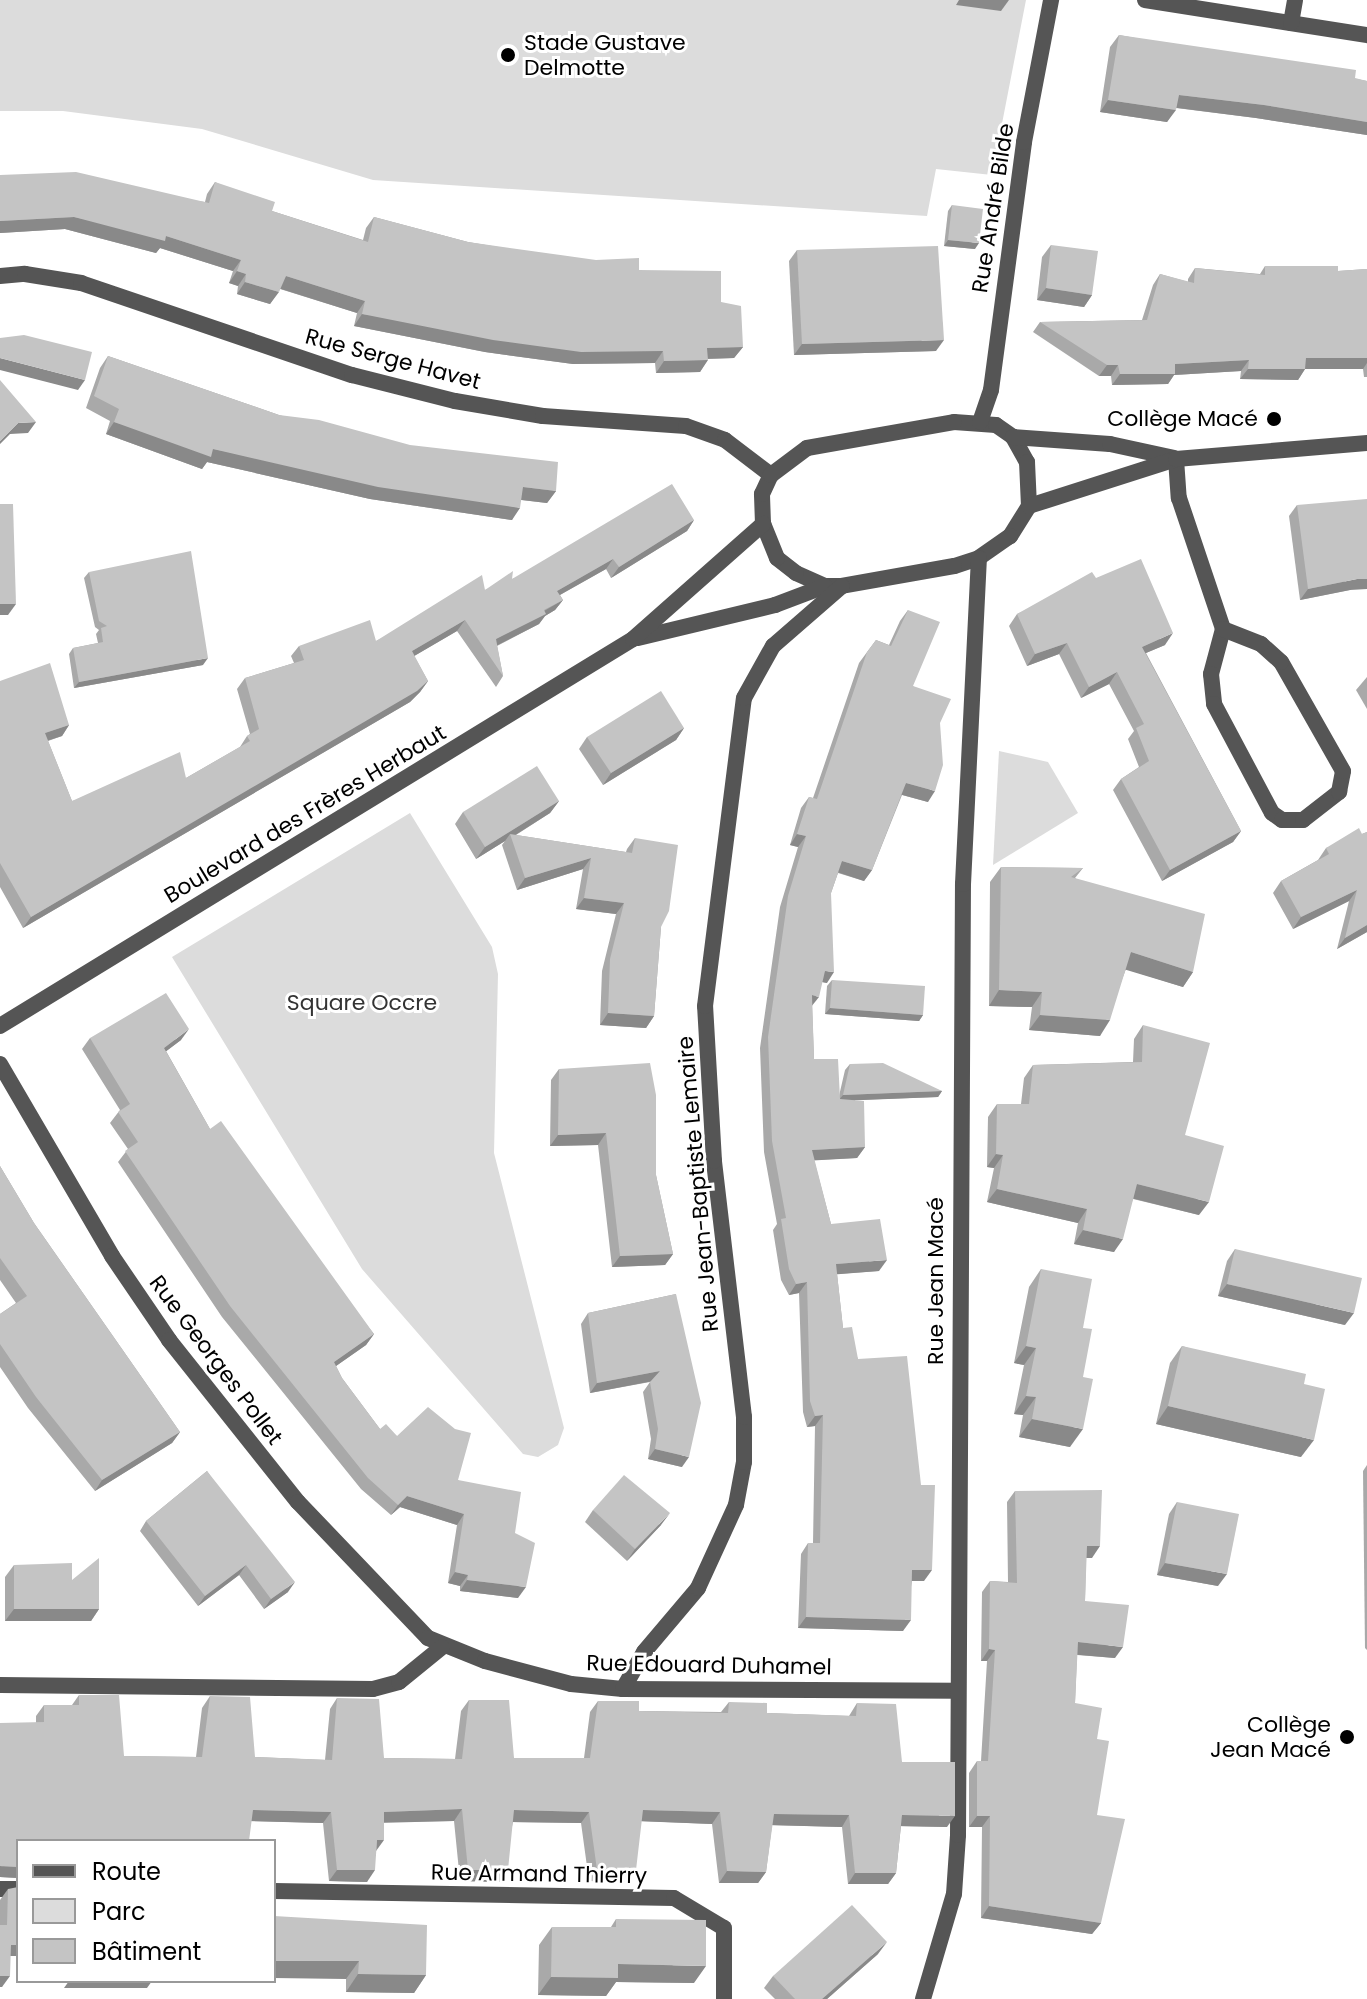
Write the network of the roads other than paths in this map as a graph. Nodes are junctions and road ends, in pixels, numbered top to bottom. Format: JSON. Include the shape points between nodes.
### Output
{"nodes":[{"id":1,"x":1051,"y":0,"type":"edge"},
{"id":2,"x":1145,"y":0,"type":"edge"},
{"id":3,"x":1295,"y":0,"type":"edge"},
{"id":4,"x":1291,"y":23,"type":"junction"},
{"id":5,"x":1367,"y":35,"type":"edge"},
{"id":6,"x":0,"y":276,"type":"edge"},
{"id":7,"x":980,"y":422,"type":"junction"},
{"id":8,"x":1013,"y":437,"type":"junction"},
{"id":9,"x":1367,"y":443,"type":"edge"},
{"id":10,"x":1176,"y":459,"type":"junction"},
{"id":11,"x":771,"y":475,"type":"junction"},
{"id":12,"x":1029,"y":506,"type":"junction"},
{"id":13,"x":763,"y":524,"type":"junction"},
{"id":14,"x":979,"y":558,"type":"junction"},
{"id":15,"x":825,"y":586,"type":"junction"},
{"id":16,"x":842,"y":586,"type":"junction"},
{"id":17,"x":1223,"y":629,"type":"junction"},
{"id":18,"x":633,"y":639,"type":"junction"},
{"id":19,"x":0,"y":1026,"type":"edge"},
{"id":20,"x":0,"y":1064,"type":"edge"},
{"id":21,"x":442,"y":1647,"type":"junction"},
{"id":22,"x":0,"y":1685,"type":"edge"},
{"id":23,"x":623,"y":1689,"type":"junction"},
{"id":24,"x":957,"y":1691,"type":"junction"},
{"id":25,"x":276,"y":1891,"type":"edge"},
{"id":26,"x":724,"y":1999,"type":"edge"},
{"id":27,"x":923,"y":1999,"type":"edge"}],
"edges":[{"from":1,"to":7,"type":"street","name":"Rue André Bilde","via":[[1024,142],[991,390]]},
{"from":2,"to":4,"type":"street"},
{"from":3,"to":4,"type":"street"},
{"from":4,"to":5,"type":"street"},
{"from":6,"to":11,"type":"street","name":"Rue Serge Havet","via":[[25,274],[81,283],[352,375],[455,401],[543,416],[686,426],[725,440]]},
{"from":7,"to":8,"type":"street"},
{"from":7,"to":11,"type":"street","via":[[841,438],[807,448]]},
{"from":8,"to":10,"type":"street","via":[[1110,444]]},
{"from":8,"to":12,"type":"street","via":[[1027,462]]},
{"from":9,"to":10,"type":"street"},
{"from":10,"to":12,"type":"street"},
{"from":10,"to":17,"type":"street","via":[[1179,498]]},
{"from":11,"to":13,"type":"street","via":[[762,494]]},
{"from":12,"to":14,"type":"street","via":[[1010,536]]},
{"from":13,"to":15,"type":"street","via":[[777,558]]},
{"from":13,"to":18,"type":"street","name":"Boulevard des Frères Herbaut"},
{"from":14,"to":16,"type":"street"},
{"from":14,"to":24,"type":"street","name":"Rue Jean Macé","via":[[963,884]]},
{"from":15,"to":16,"type":"street"},
{"from":15,"to":18,"type":"street","name":"Boulevard des Frères Herbaut","via":[[775,605]]},
{"from":16,"to":23,"type":"street","name":"Rue Jean-Baptiste Lemaire","via":[[773,646],[744,698],[716,906],[705,1006],[706,1063],[744,1417],[736,1505],[698,1588],[644,1652]]},
{"from":17,"to":17,"type":"street","via":[[1211,674],[1214,704],[1272,813],[1282,820],[1303,820],[1339,792],[1343,771],[1281,662],[1261,644]]},
{"from":18,"to":19,"type":"street","name":"Boulevard des Frères Herbaut"},
{"from":20,"to":21,"type":"street","name":"Rue Georges Pollet","via":[[112,1256],[228,1420],[356,1567]]},
{"from":21,"to":22,"type":"street","via":[[399,1682],[373,1689]]},
{"from":21,"to":23,"type":"street","name":"Rue Edouard Duhamel","via":[[571,1684]]},
{"from":23,"to":24,"type":"street","name":"Rue Edouard Duhamel"},
{"from":24,"to":27,"type":"street","name":"Rue Jean Macé","via":[[954,1894]]},
{"from":25,"to":26,"type":"street","name":"Rue Armand Thierry","via":[[674,1898],[724,1928]]}]}
